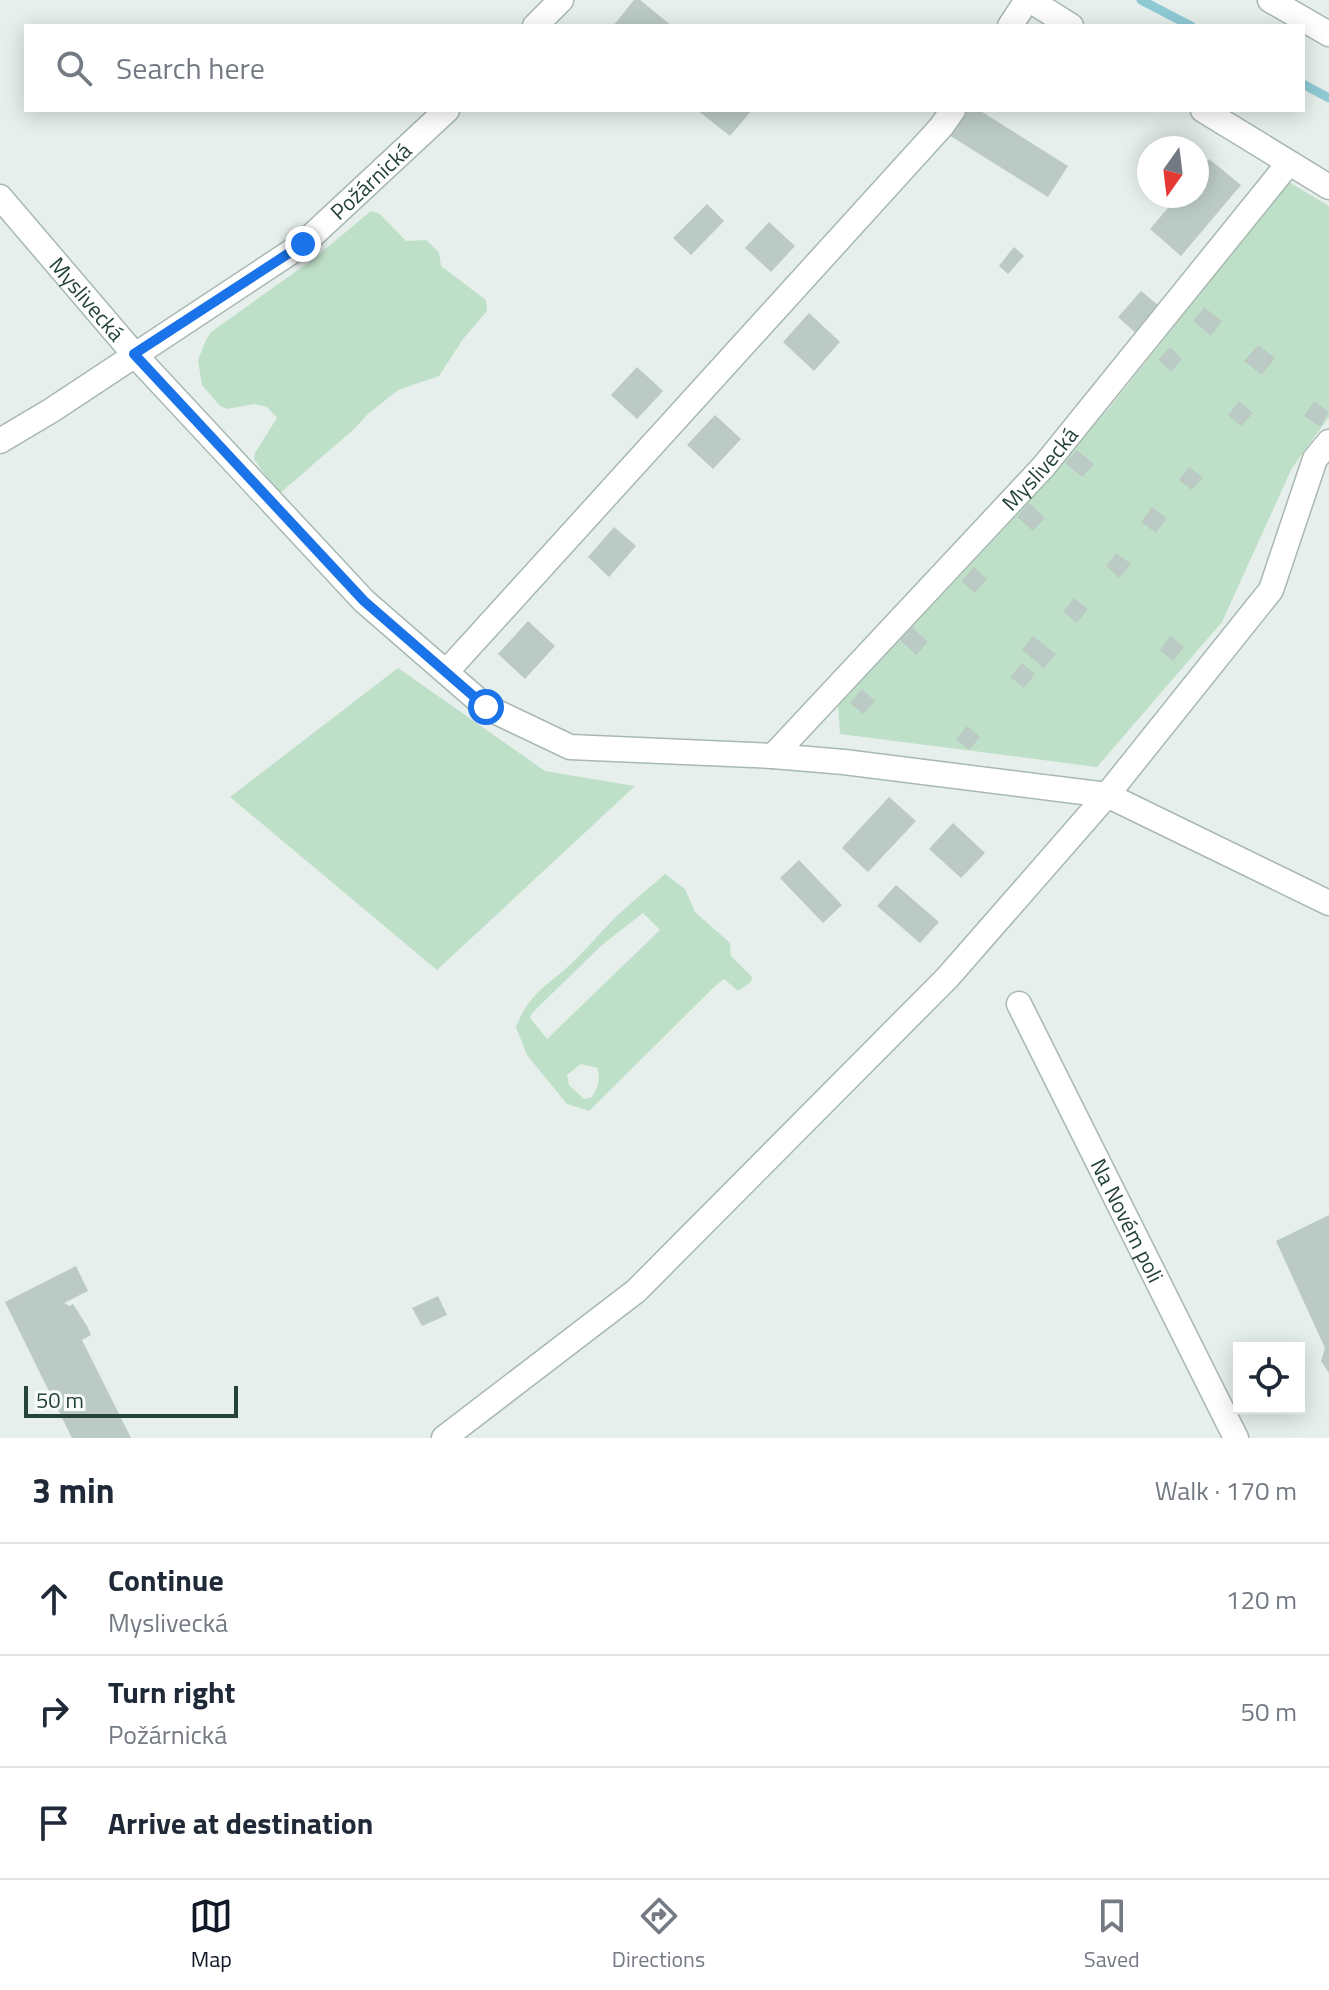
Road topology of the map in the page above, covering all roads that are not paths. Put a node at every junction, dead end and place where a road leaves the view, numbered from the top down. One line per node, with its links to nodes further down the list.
1 (561, 0): 4 (street)
2 (1028, 0): 5 (street); 6 (street)
3 (1270, 0): 7 (street)
4 (537, 24)
5 (1011, 24)
6 (1068, 24)
7 (1329, 34)
8 (445, 112): 14 (street, Požárnická)
9 (951, 112): 17 (street)
10 (1206, 112): 11 (street)
11 (1288, 164): 12 (street); 18 (street, Myslivecká)
12 (1329, 187)
13 (0, 197): 14 (street, Myslivecká)
14 (134, 354): 15 (street, Požárnická); 17 (street, Myslivecká)
15 (0, 441)
16 (1329, 442): 19 (street)
17 (447, 671): 18 (street, Myslivecká)
18 (773, 756): 19 (street, Myslivecká)
19 (1107, 795): 20 (street, Myslivecká); 22 (street)
20 (1329, 903)
21 (1019, 1004): 23 (street, Na Novém poli)
22 (444, 1438)
23 (1236, 1438)

